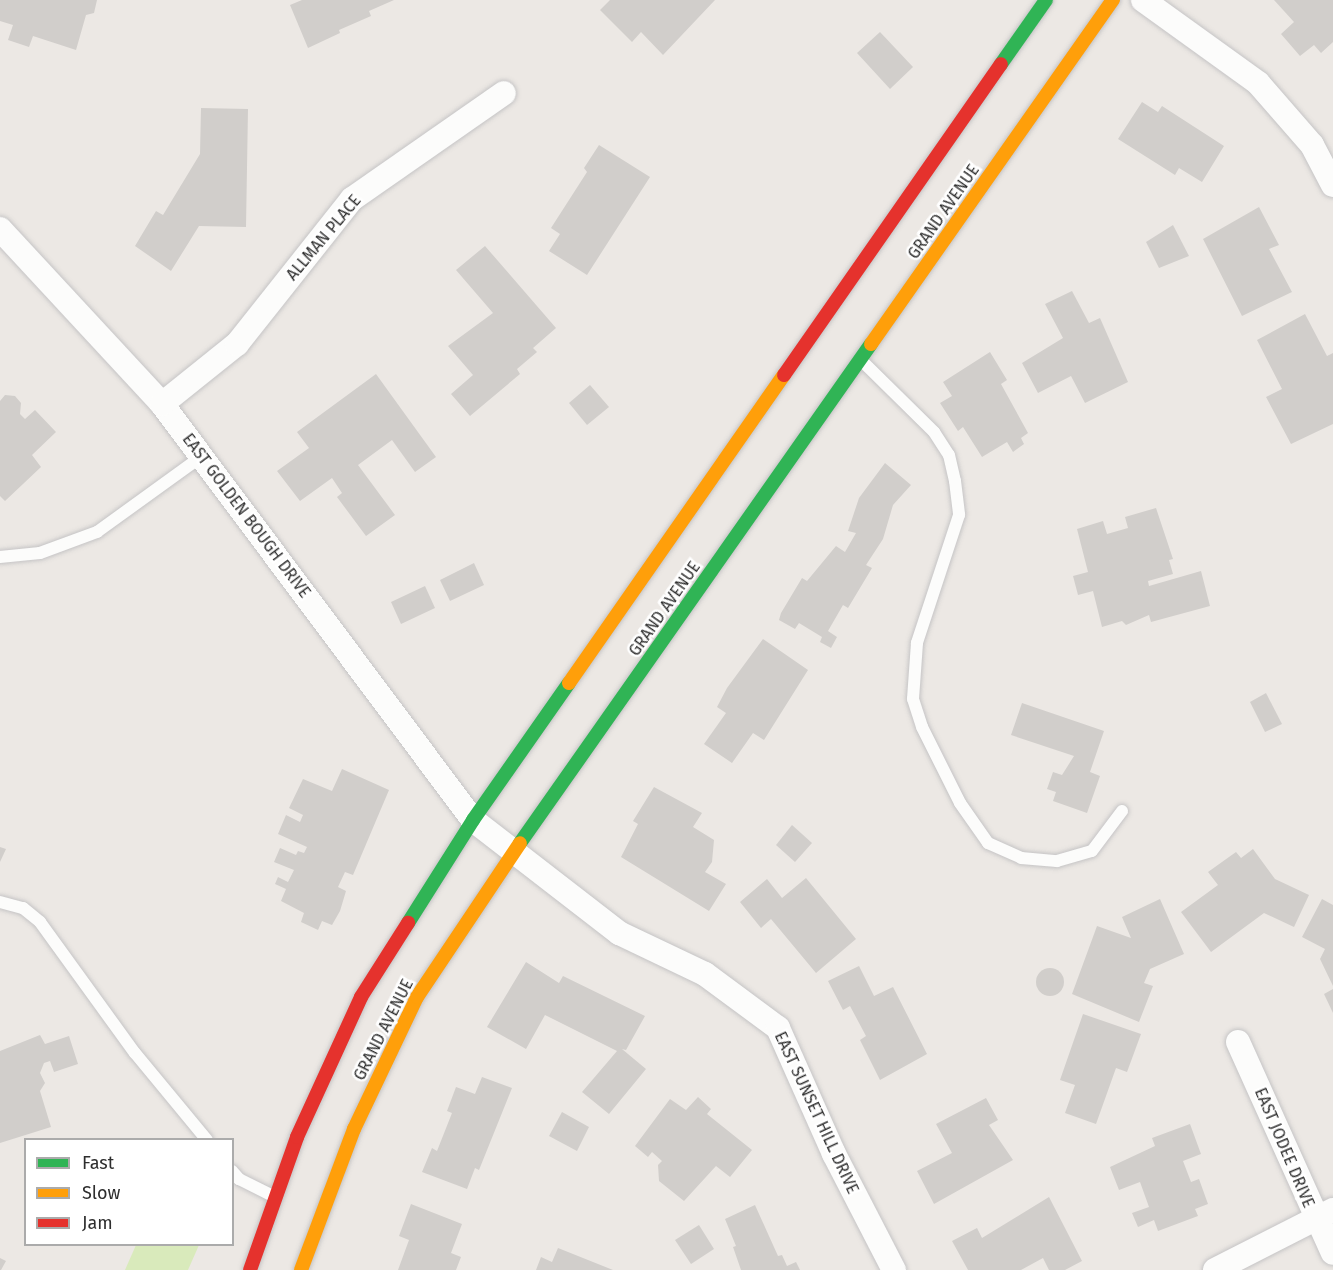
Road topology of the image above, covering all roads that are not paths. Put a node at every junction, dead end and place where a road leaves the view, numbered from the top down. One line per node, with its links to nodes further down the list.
1 (1046, 0): 12 (main road, GRAND AVENUE)
2 (1113, 0): 7 (main road, GRAND AVENUE)
3 (1143, 0): 5 (street)
4 (504, 93): 8 (street, ALLMAN PLACE)
5 (1333, 184)
6 (0, 229): 8 (street, EAST GOLDEN BOUGH DRIVE)
7 (860, 360): 11 (lane); 13 (main road, GRAND AVENUE)
8 (162, 404): 9 (street, EAST GOLDEN BOUGH DRIVE)
9 (202, 456): 10 (lane); 12 (street, EAST GOLDEN BOUGH DRIVE)
10 (0, 556)
11 (1122, 811)
12 (473, 820): 13 (street, EAST SUNSET HILL DRIVE); 18 (main road, GRAND AVENUE)
13 (514, 852): 22 (main road, GRAND AVENUE); 23 (street, EAST SUNSET HILL DRIVE)
14 (0, 902): 16 (lane)
15 (1238, 1042): 19 (street, EAST JODEE DRIVE)
16 (205, 1138)
17 (234, 1173): 18 (lane)
18 (276, 1197): 21 (main road, GRAND AVENUE)
19 (1324, 1214): 20 (street, EAST JODEE DRIVE); 24 (street)
20 (1333, 1253)
21 (250, 1270)
22 (302, 1270)
23 (894, 1270)
24 (1215, 1270)

